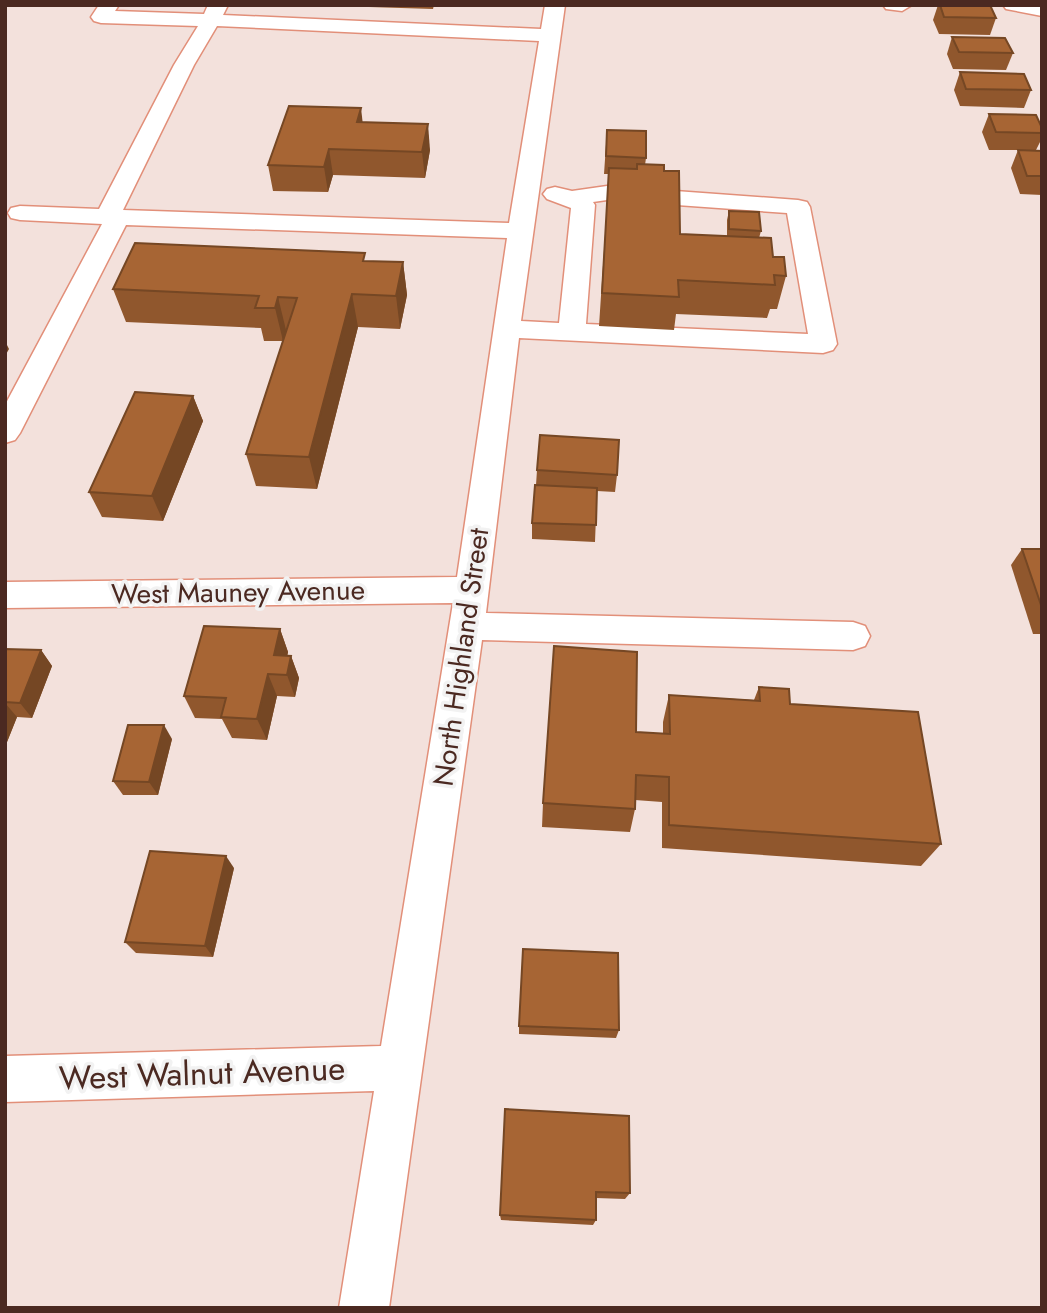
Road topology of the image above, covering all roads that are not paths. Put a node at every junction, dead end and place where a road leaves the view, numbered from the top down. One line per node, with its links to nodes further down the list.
1 (108, 5): 7 (street)
2 (467, 5): 10 (street)
3 (555, 5): 11 (street, North Highland Street)
4 (893, 5): 5 (street)
5 (902, 5)
6 (1013, 5): 8 (street)
7 (158, 11): 9 (street)
8 (1039, 11)
9 (215, 12): 10 (street); 15 (street)
10 (461, 31): 11 (street)
11 (551, 35): 12 (street, North Highland Street)
12 (527, 192): 13 (street); 16 (street, North Highland Street)
13 (572, 198): 18 (street); 18 (street)
14 (20, 213): 15 (street)
15 (112, 217): 16 (street); 19 (street)
16 (520, 231): 17 (street, North Highland Street)
17 (507, 330): 18 (street); 21 (street, North Highland Street)
18 (572, 332)
19 (5, 433)
20 (5, 595): 21 (street, West Mauney Avenue)
21 (469, 608): 22 (street, West Mauney Avenue); 23 (street, North Highland Street)
22 (853, 636)
23 (399, 1068): 24 (street, West Walnut Avenue); 25 (street, North Highland Street)
24 (5, 1079)
25 (365, 1308)

